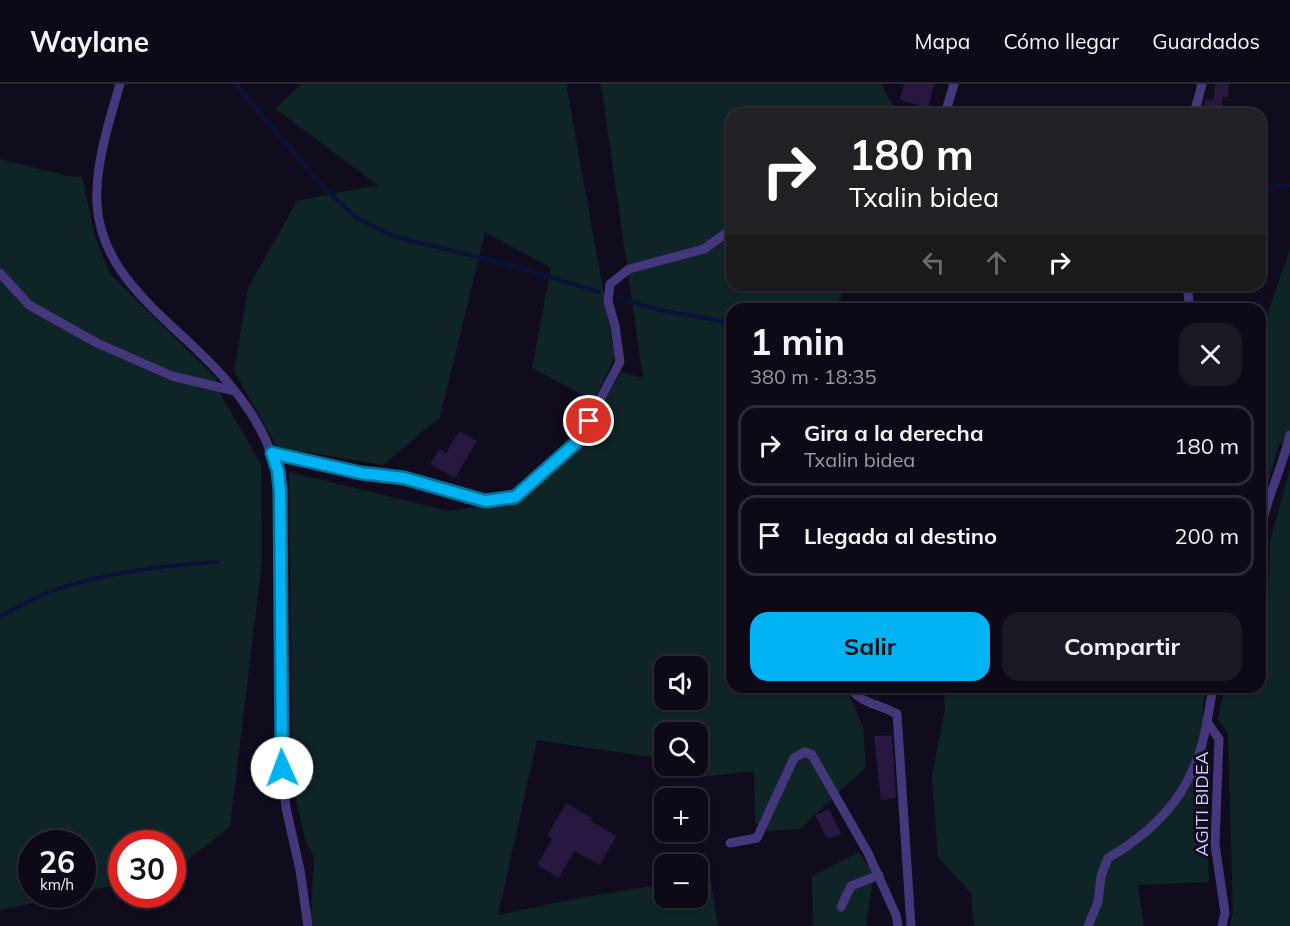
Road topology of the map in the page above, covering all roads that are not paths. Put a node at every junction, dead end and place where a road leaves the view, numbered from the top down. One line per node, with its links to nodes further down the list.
1 (120, 84): 8 (street)
2 (954, 84): 4 (street)
3 (1202, 84): 5 (street)
4 (947, 108)
5 (1196, 108)
6 (726, 234): 10 (street)
7 (0, 273): 8 (street)
8 (236, 391): 10 (street)
9 (1290, 435): 11 (street)
10 (272, 453): 18 (street)
11 (1266, 503)
12 (856, 693): 20 (street)
13 (1213, 693): 14 (street, AGITI BIDEA)
14 (1207, 722): 21 (street, AGITI BIDEA); 22 (street, AGITI BIDEA)
15 (730, 843): 16 (street)
16 (879, 875): 17 (street); 19 (street)
17 (841, 907)
18 (308, 926)
19 (898, 926)
20 (911, 926)
21 (1088, 926)
22 (1222, 926)

